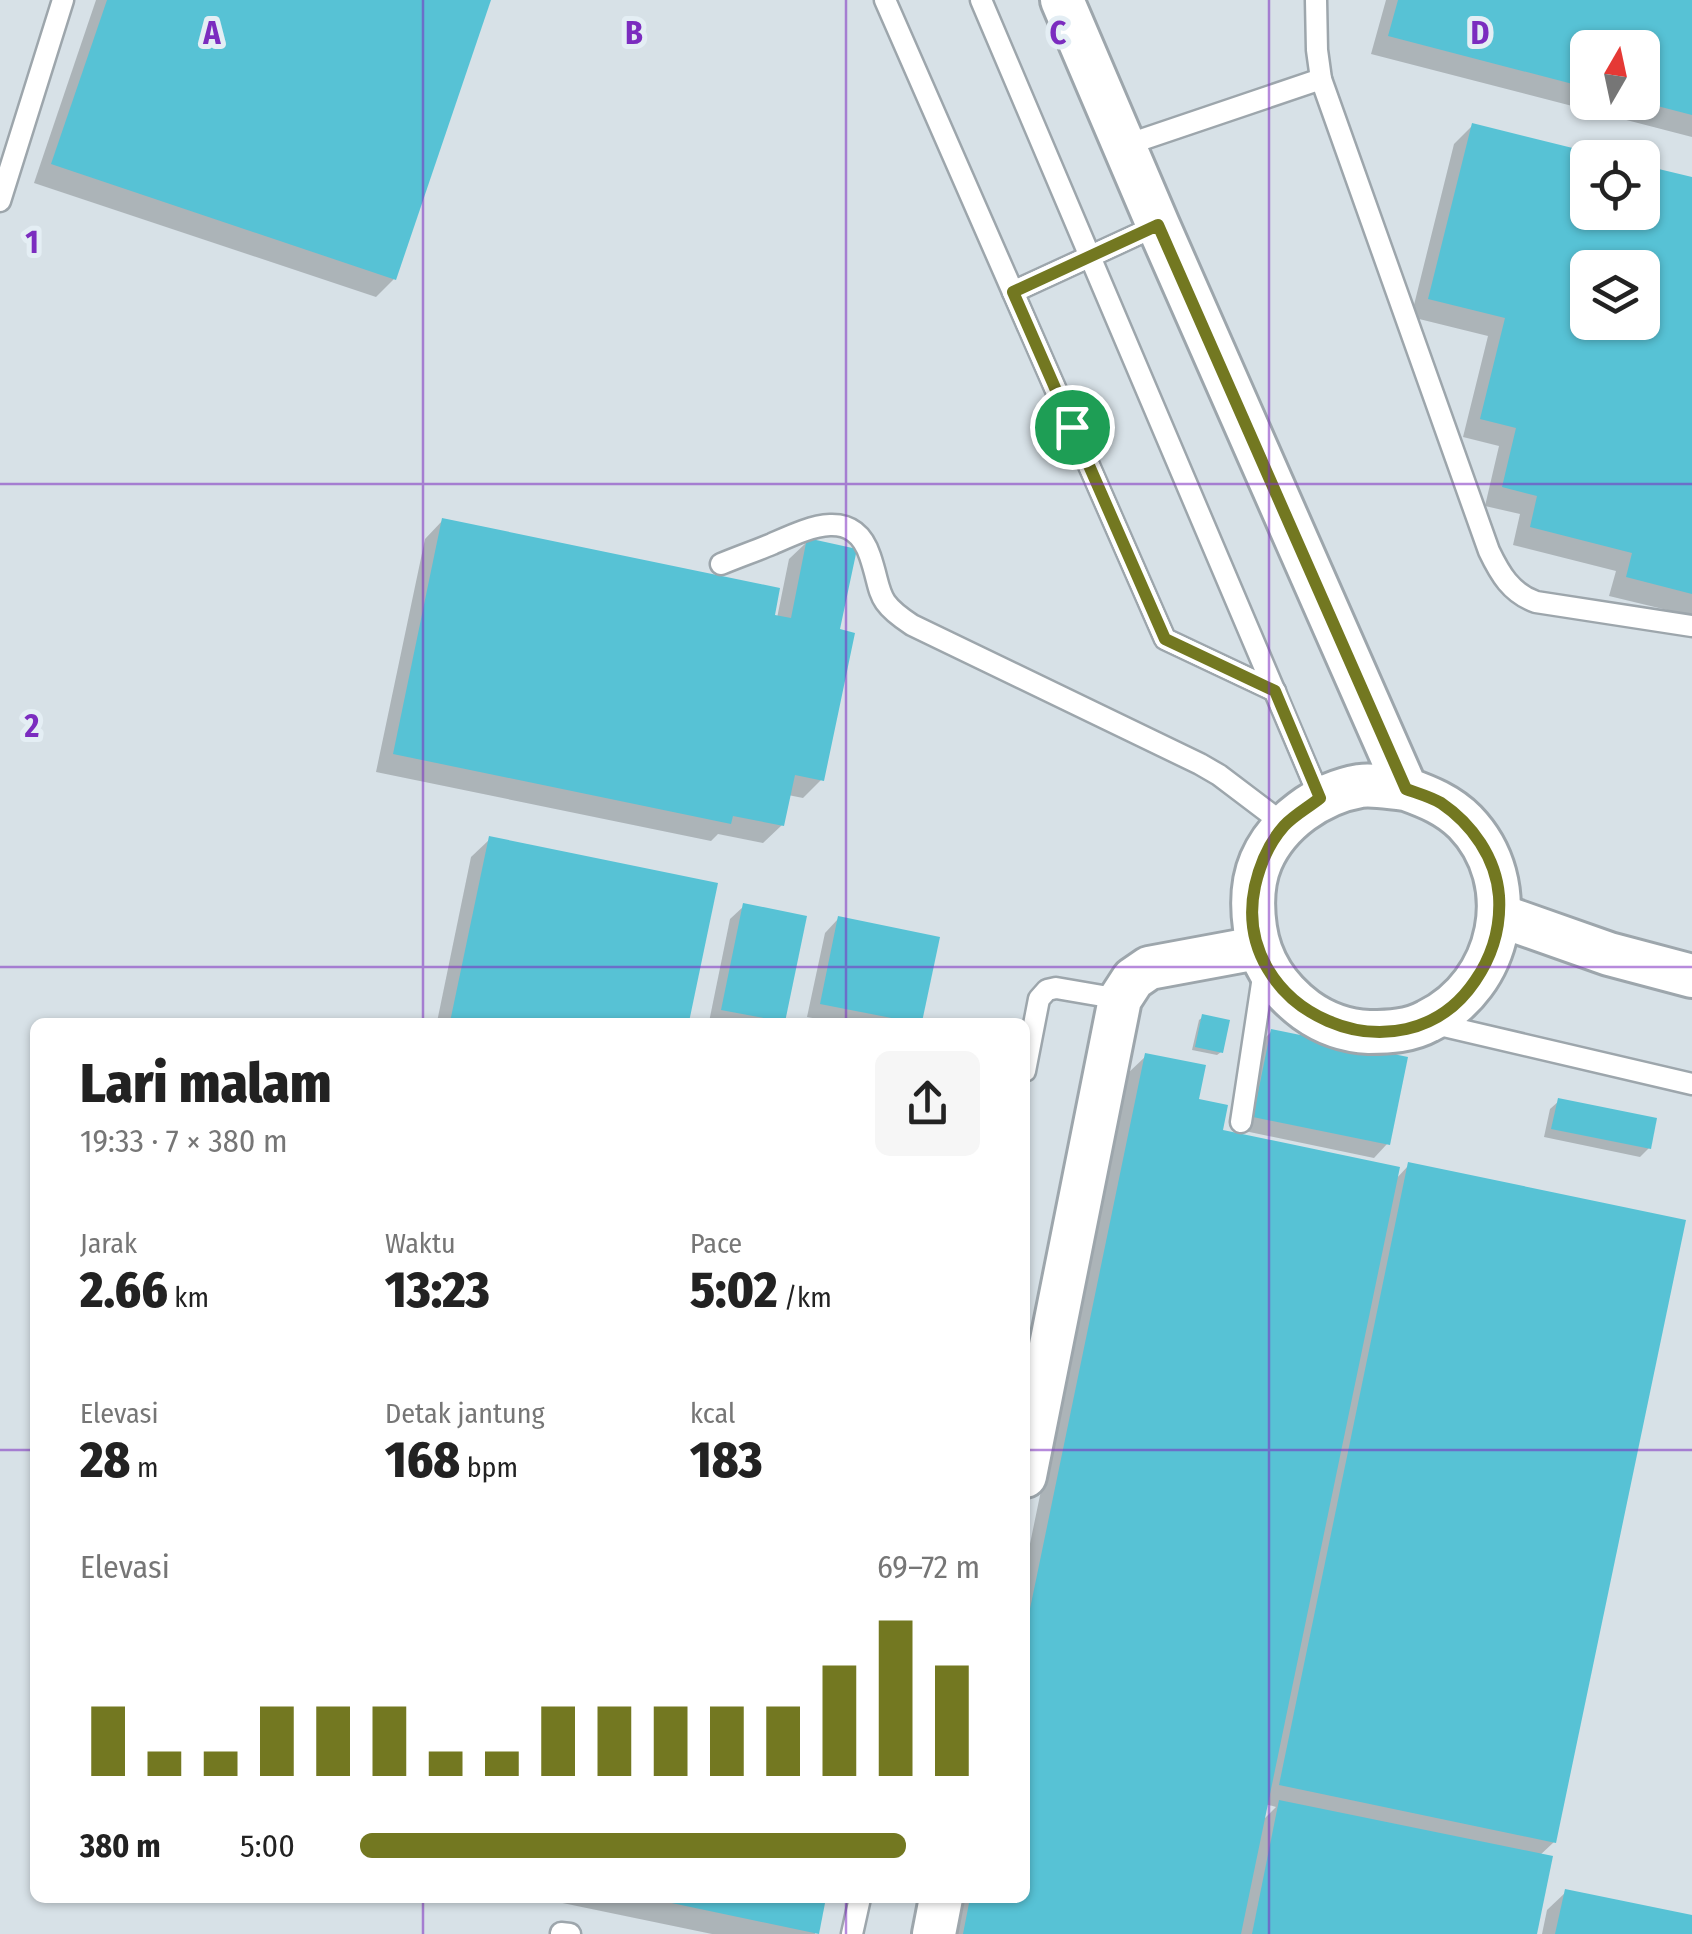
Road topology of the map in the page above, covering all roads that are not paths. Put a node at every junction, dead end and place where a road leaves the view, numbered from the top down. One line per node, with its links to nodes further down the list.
1 (63, 0): 8 (lane)
2 (884, 0): 11 (lane)
3 (982, 0): 10 (lane)
4 (1062, 0): 7 (street)
5 (1316, 0): 6 (lane)
6 (1321, 78): 7 (lane); 13 (lane)
7 (1126, 146): 9 (street)
8 (0, 201)
9 (1158, 225): 10 (lane); 15 (street)
10 (1090, 255): 11 (lane); 14 (lane)
11 (1013, 292): 14 (lane)
12 (721, 564): 17 (lane)
13 (1692, 626)
14 (1275, 691): 16 (lane)
15 (1406, 789): 16 (street); 18 (street)
16 (1320, 798): 17 (street)
17 (1285, 825): 19 (street)
18 (1500, 916): 20 (street); 22 (street)
19 (1261, 956): 21 (street); 22 (street); 25 (lane)
20 (1692, 976)
21 (1120, 999): 23 (lane); 26 (street)
22 (1428, 1022): 24 (lane)
23 (1030, 1045)
24 (1692, 1084)
25 (1241, 1122)
26 (1030, 1451)
27 (859, 1903): 31 (lane)
28 (940, 1903): 32 (street)
29 (561, 1933): 30 (lane)
30 (570, 1934)
31 (852, 1934)
32 (934, 1934)

